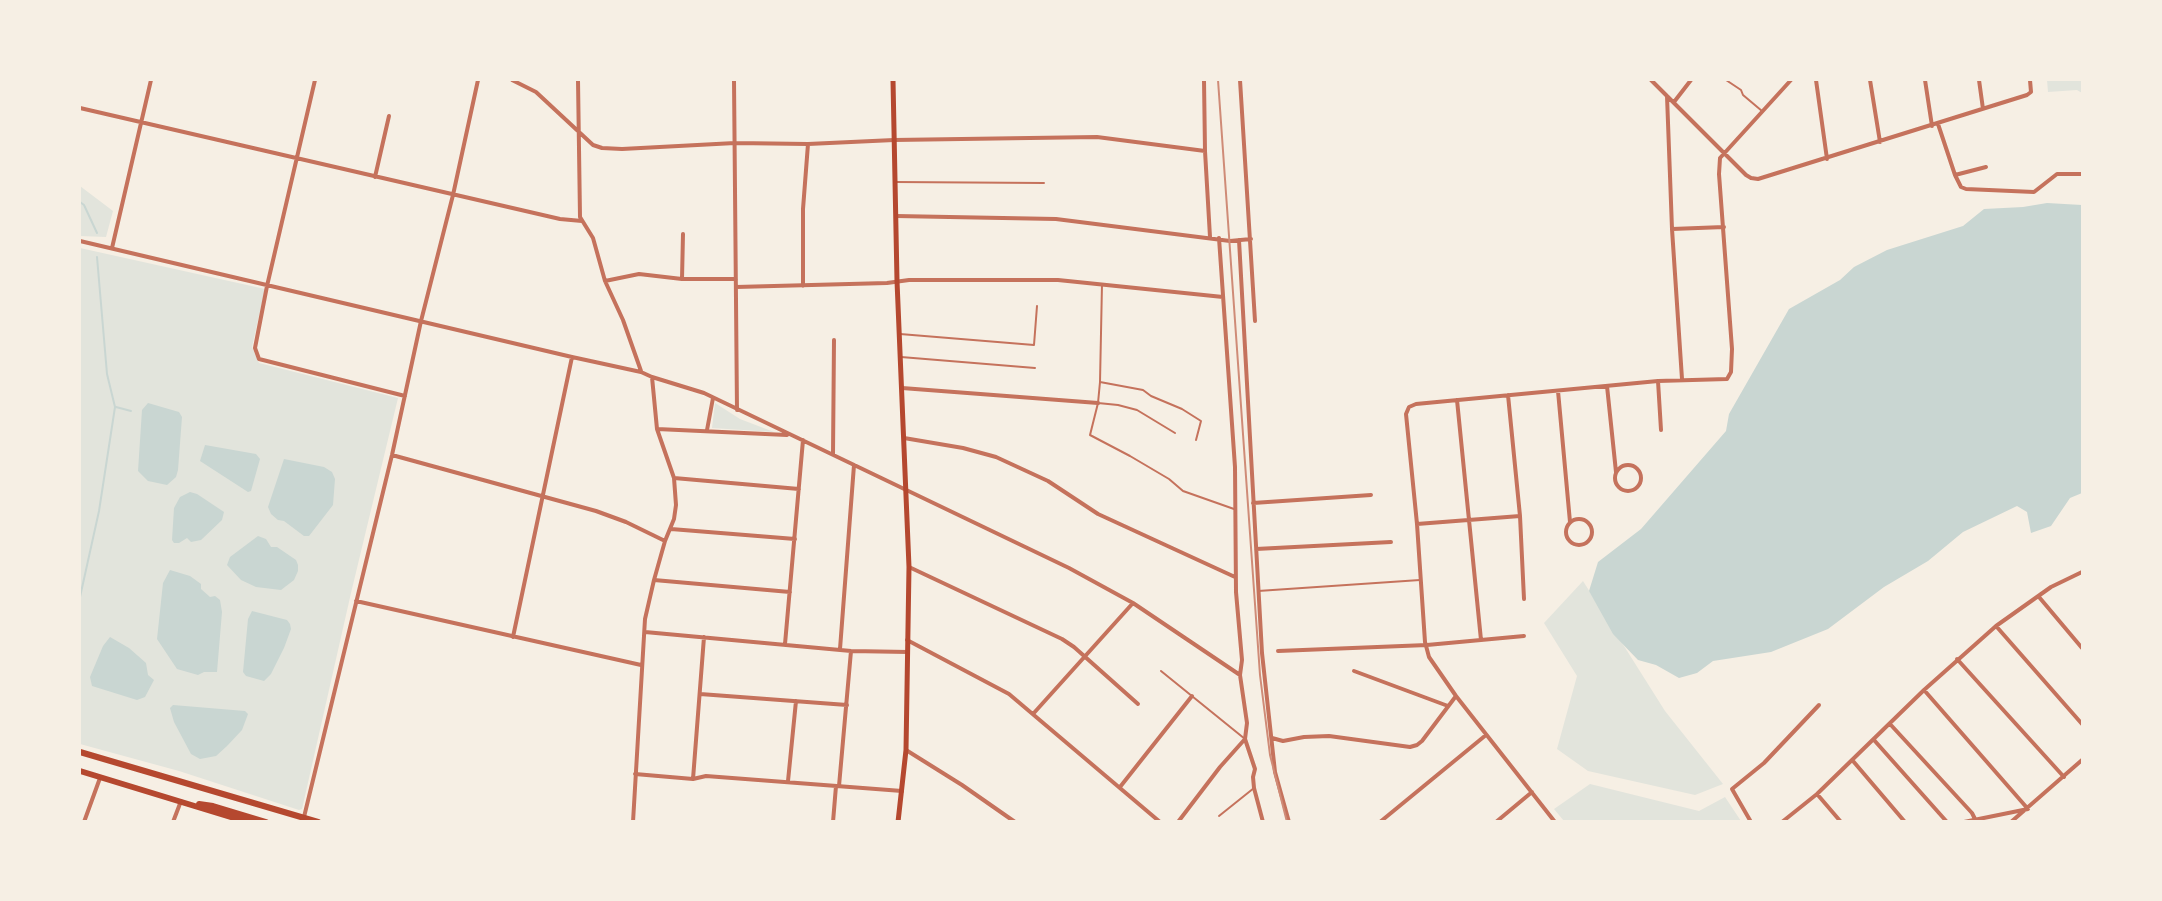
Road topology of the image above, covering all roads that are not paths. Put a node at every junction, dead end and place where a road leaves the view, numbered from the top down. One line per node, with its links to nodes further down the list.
1 (151, 80): 25 (street)
2 (315, 80): 35 (street)
3 (478, 80): 43 (street)
4 (513, 80): 28 (street)
5 (578, 80): 28 (street)
6 (734, 80): 31 (street)
7 (892, 80): 29 (main road)
8 (1204, 80): 33 (street)
9 (1240, 80): 51 (street)
10 (1651, 80): 19 (street)
11 (1691, 80): 20 (street)
12 (1726, 80): 23 (lane)
13 (1791, 80): 23 (street)
14 (1816, 80): 36 (street)
15 (1870, 80): 30 (street)
16 (1925, 80): 27 (street)
17 (1979, 80): 22 (street)
18 (2030, 80): 22 (street)
19 (1667, 95): 20 (street); 47 (street)
20 (1674, 102): 34 (street)
21 (80, 108): 25 (street)
22 (1983, 109): 26 (street)
23 (1762, 111): 34 (street)
24 (389, 116): 40 (street)
25 (141, 122): 35 (street); 54 (street)
26 (1938, 124): 27 (street); 39 (street)
27 (1932, 126): 30 (street)
28 (578, 129): 31 (street); 45 (street)
29 (894, 140): 32 (street); 33 (street); 41 (main road)
30 (1880, 142): 36 (street)
31 (735, 143): 32 (street); 56 (street)
32 (808, 144): 60 (street)
33 (1205, 151): 49 (street)
34 (1724, 152): 36 (street); 46 (street)
35 (297, 159): 40 (street); 61 (street)
36 (1827, 159)
37 (1986, 167): 39 (street)
38 (2082, 174): 39 (street)
39 (1955, 175)
40 (375, 177): 43 (street)
41 (895, 182): 42 (lane); 44 (main road)
42 (1044, 183)
43 (453, 195): 45 (street); 65 (street)
44 (896, 216): 49 (street); 58 (main road)
45 (582, 221): 57 (street)
46 (1724, 227): 47 (street); 74 (street)
47 (1672, 229): 74 (street)
48 (683, 234): 55 (street)
49 (1210, 237): 50 (street)
50 (1219, 238): 52 (street); 63 (street)
51 (1251, 239): 52 (street); 66 (street)
52 (1239, 240): 103 (street)
53 (80, 241): 54 (street)
54 (112, 248): 61 (street)
55 (682, 279): 56 (street); 57 (street)
56 (736, 279): 62 (street)
57 (605, 280): 72 (street)
58 (897, 281): 59 (street); 60 (street); 67 (main road)
59 (1102, 284): 63 (street); 76 (lane)
60 (803, 285): 62 (street)
61 (267, 286): 65 (street); 81 (street)
62 (736, 287): 85 (street)
63 (1222, 297): 104 (street)
64 (1037, 306): 67 (lane)
65 (421, 321): 69 (street); 81 (street)
66 (1255, 321)
67 (900, 334): 70 (main road)
68 (834, 340): 94 (street)
69 (572, 357): 72 (street); 101 (street)
70 (901, 357): 71 (lane); 78 (main road)
71 (1035, 368)
72 (641, 372): 73 (street)
73 (652, 377): 82 (street); 86 (street)
74 (1682, 380): 75 (street)
75 (1658, 381): 77 (street); 88 (street)
76 (1100, 382): 84 (lane); 93 (lane)
77 (1607, 386): 79 (street); 97 (street)
78 (902, 388): 84 (street); 91 (main road)
79 (1558, 391): 80 (street); 107 (street)
80 (1508, 395): 83 (street); 105 (street)
81 (406, 396): 95 (street)
82 (713, 398): 85 (street); 87 (street)
83 (1457, 400): 106 (street); 108 (street)
84 (1098, 404): 89 (lane); 104 (lane)
85 (737, 410): 90 (street)
86 (657, 429): 87 (street); 98 (street)
87 (707, 430): 90 (street)
88 (1661, 430)
89 (1175, 433)
90 (791, 436): 92 (street)
91 (904, 438): 100 (main road); 116 (street)
92 (803, 440): 94 (street); 99 (street)
93 (1196, 440)
94 (833, 454): 96 (street)
95 (392, 455): 101 (street); 123 (street)
96 (854, 465): 100 (street); 135 (street)
97 (1616, 472): 97 (street)
98 (674, 478): 99 (street); 109 (street)
99 (799, 489): 110 (street)
100 (906, 489): 114 (main road); 124 (street)
101 (544, 495): 111 (street); 127 (street)
102 (1371, 495): 103 (street)
103 (1253, 503): 113 (street)
104 (1236, 509): 116 (street)
105 (1520, 516): 106 (street); 122 (street)
106 (1470, 519): 108 (street); 131 (street)
107 (1570, 522): 107 (street)
108 (1417, 524): 118 (street)
109 (671, 529): 110 (street); 111 (street)
110 (795, 539): 120 (street)
111 (665, 541): 117 (street)
112 (1391, 542): 113 (street)
113 (1256, 549): 119 (street)
114 (909, 567): 130 (main road); 139 (street)
115 (2082, 572): 121 (street)
116 (1236, 577): 144 (street)
117 (654, 580): 120 (street); 126 (street)
118 (1421, 580): 119 (lane); 133 (street)
119 (1258, 591): 158 (street)
120 (790, 592): 132 (street)
121 (2039, 597): 125 (street); 134 (street)
122 (1524, 599)
123 (356, 601): 127 (street); 183 (street)
124 (1133, 603): 139 (street); 144 (street)
125 (1996, 626): 140 (street); 156 (street)
126 (645, 632): 129 (street); 141 (street)
127 (513, 636): 141 (street)
128 (1524, 636): 131 (street)
129 (704, 637): 132 (street); 146 (street)
130 (907, 640): 138 (main road); 154 (street)
131 (1481, 640): 133 (street)
132 (785, 644): 135 (street)
133 (1427, 645): 137 (street); 148 (street)
134 (2082, 648)
135 (840, 649): 136 (street)
136 (850, 651): 138 (street); 151 (street)
137 (1278, 651)
138 (908, 652): 163 (main road)
139 (1085, 658): 150 (street); 154 (street)
140 (1958, 659): 145 (street); 170 (street)
141 (641, 665): 168 (street)
142 (1161, 671): 147 (lane)
143 (1354, 671): 153 (street)
144 (1240, 675): 159 (street)
145 (1923, 690): 155 (street); 181 (street)
146 (699, 694): 149 (street); 171 (street)
147 (1192, 696): 159 (lane); 174 (street)
148 (1456, 696): 153 (street); 157 (street)
149 (796, 701): 151 (street); 172 (street)
150 (1138, 704)
151 (847, 705): 173 (street)
152 (1819, 705): 201 (street)
153 (1448, 706): 161 (street)
154 (1033, 714): 174 (street)
155 (1890, 724): 160 (street); 184 (street)
156 (2082, 724)
157 (1486, 735): 177 (street); 198 (street)
158 (1272, 738): 161 (street); 162 (street)
159 (1245, 739): 175 (street); 195 (street)
160 (1874, 740): 166 (street); 205 (street)
161 (1283, 741): 162 (street)
162 (1274, 747): 197 (street)
163 (906, 750): 176 (main road); 193 (street)
164 (80, 752): 183 (main road)
165 (2082, 760): 170 (street)
166 (1853, 761): 178 (street); 204 (street)
167 (80, 771): 169 (main road)
168 (635, 774): 171 (street); 190 (street)
169 (100, 777): 179 (main road); 185 (street)
170 (2064, 777): 181 (street)
171 (693, 778): 172 (street)
172 (788, 781): 173 (street)
173 (837, 786): 176 (street); 191 (street)
174 (1120, 788): 194 (street)
175 (1254, 788): 182 (lane); 196 (street)
176 (902, 791): 192 (main road)
177 (1532, 792): 199 (street); 200 (street)
178 (1818, 794): 202 (street); 203 (street)
179 (181, 801): 180 (main road); 186 (street)
180 (189, 803): 187 (main road); 188 (main road)
181 (2028, 808): 184 (street); 207 (street)
182 (1219, 816)
183 (302, 819): 189 (main road)
184 (1976, 821): 206 (street)
185 (84, 822)
186 (173, 822)
187 (247, 822)
188 (266, 822)
189 (318, 822)
190 (633, 822)
191 (833, 822)
192 (898, 822)
193 (1015, 822)
194 (1160, 822)
195 (1178, 822)
196 (1263, 822)
197 (1289, 822)
198 (1380, 822)
199 (1496, 822)
200 (1555, 822)
201 (1751, 822)
202 (1782, 822)
203 (1841, 822)
204 (1905, 822)
205 (1947, 822)
206 (1964, 822)
207 (2011, 822)

